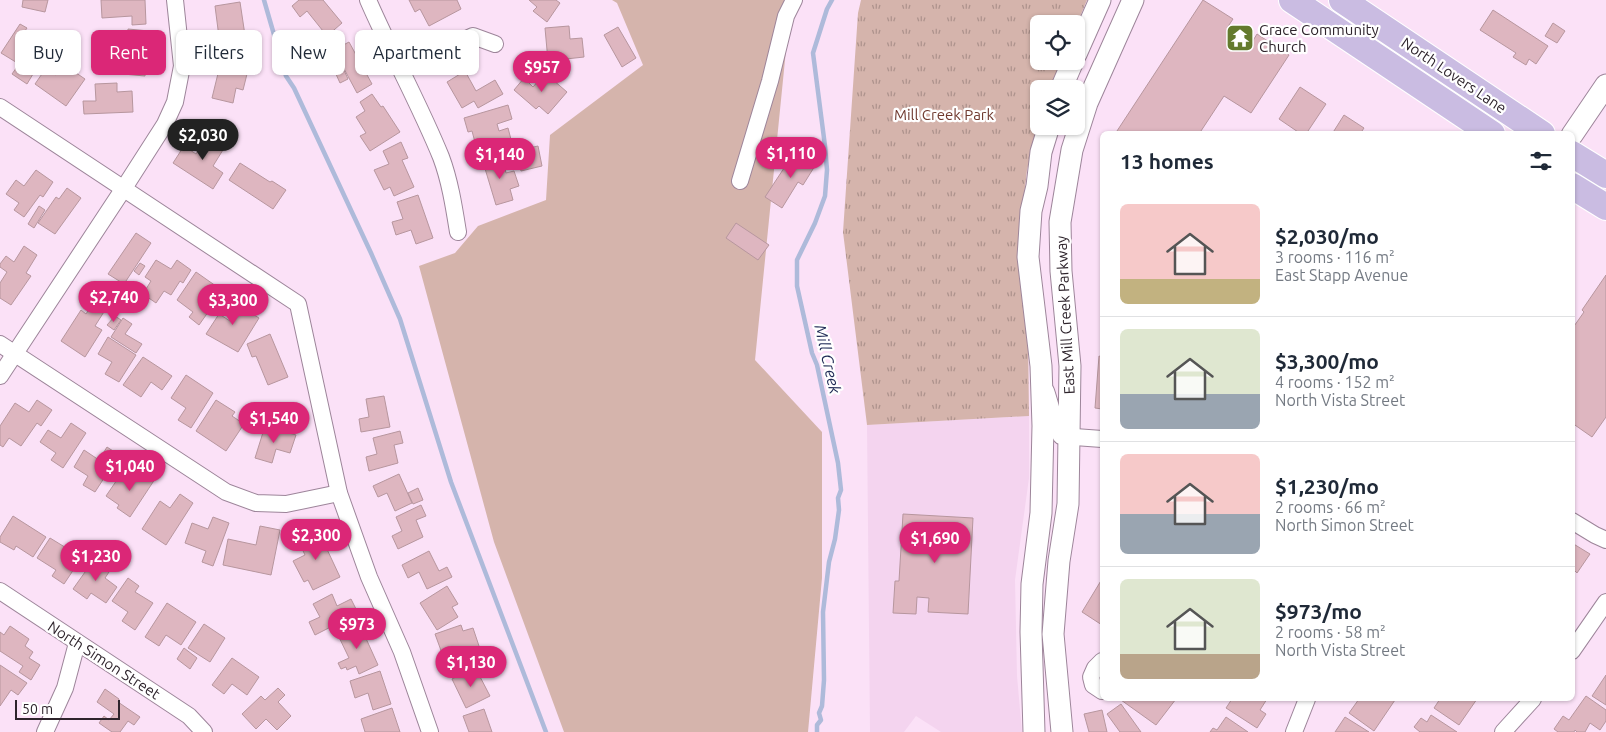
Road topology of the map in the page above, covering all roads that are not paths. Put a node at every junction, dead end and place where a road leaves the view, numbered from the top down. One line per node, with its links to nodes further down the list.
1 (175, 0): 22 (street)
2 (368, 0): 8 (street)
3 (794, 0): 21 (street)
4 (1100, 0): 9 (street)
5 (1133, 0): 30 (street, East Mill Creek Parkway)
6 (1292, 0): 15 (main road, North Lovers Lane)
7 (1342, 0): 16 (main road, North Lovers Lane)
8 (381, 30)
9 (1085, 34)
10 (479, 38): 11 (street)
11 (495, 44)
12 (403, 75): 25 (street)
13 (1606, 85): 17 (street)
14 (0, 107): 22 (street)
15 (1488, 131)
16 (1538, 131)
17 (1575, 131)
18 (1046, 135): 29 (street, East Mill Creek Parkway)
19 (1575, 156): 20 (main road)
20 (1606, 175)
21 (740, 181)
22 (124, 188): 27 (street); 32 (street)
23 (1575, 188): 24 (main road)
24 (1606, 207)
25 (458, 232)
26 (0, 344): 27 (street)
27 (15, 354): 28 (street); 32 (street)
28 (0, 376)
29 (1041, 377): 30 (street); 46 (street, East Mill Creek Parkway)
30 (1068, 437): 31 (street); 47 (street, East Mill Creek Parkway)
31 (1100, 439)
32 (339, 493): 45 (street)
33 (1575, 523): 34 (street)
34 (1606, 540)
35 (0, 591): 37 (street, North Simon Street)
36 (1606, 602): 38 (street)
37 (77, 643): 43 (street); 44 (street, North Simon Street)
38 (1575, 647)
39 (1100, 663): 40 (street)
40 (1100, 689)
41 (1306, 701): 48 (street)
42 (1531, 701): 49 (street)
43 (45, 732)
44 (204, 732)
45 (430, 732)
46 (1034, 732)
47 (1062, 732)
48 (1294, 732)
49 (1503, 732)

